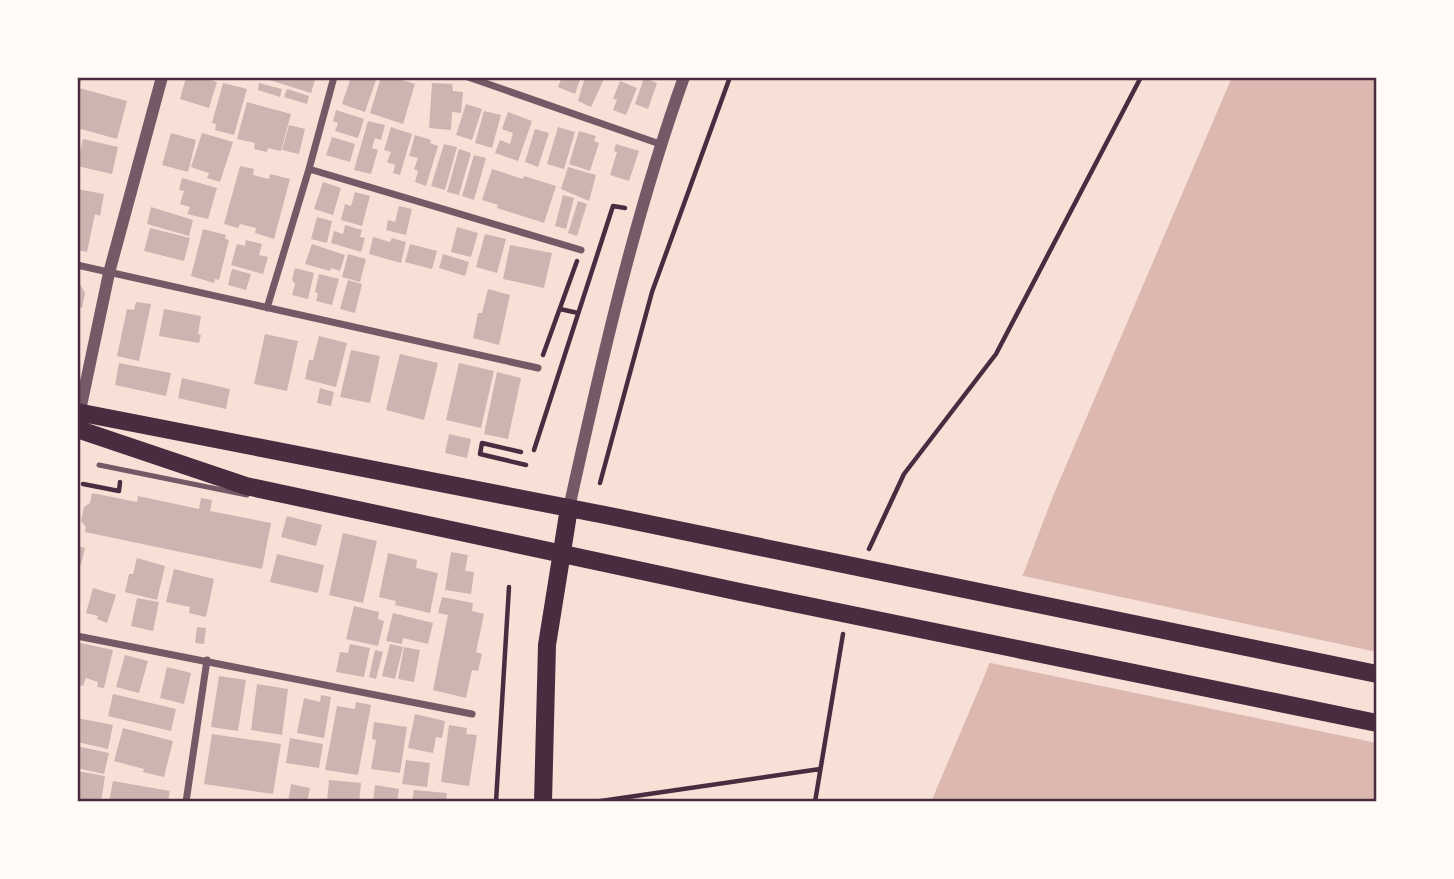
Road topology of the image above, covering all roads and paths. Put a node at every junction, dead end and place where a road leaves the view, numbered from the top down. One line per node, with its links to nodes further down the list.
1 (162, 77): 12 (street)
2 (334, 77): 8 (street)
3 (468, 77): 7 (street)
4 (684, 77): 7 (street)
5 (730, 77): 24 (path)
6 (1141, 77): 31 (path)
7 (660, 144): 9 (street)
8 (309, 169): 10 (street); 13 (street)
9 (641, 212): 15 (path); 28 (street)
10 (581, 250): 14 (path)
11 (77, 265): 12 (street)
12 (109, 273): 13 (street); 17 (street)
13 (267, 308): 16 (street)
14 (560, 309): 15 (path); 16 (path)
15 (578, 313): 19 (path)
16 (538, 368)
17 (78, 406): 18 (street); 28 (main road)
18 (77, 428): 30 (main road)
19 (534, 450)
20 (521, 452): 22 (path)
21 (99, 465): 26 (lane)
22 (526, 465)
23 (111, 480): 25 (path)
24 (600, 483)
25 (83, 484)
26 (261, 498)
27 (302, 506): 29 (lane)
28 (569, 508): 30 (main road); 36 (main road)
29 (452, 537)
30 (561, 552): 38 (main road); 42 (main road)
31 (864, 561)
32 (509, 587): 41 (path)
33 (845, 624): 39 (path)
34 (77, 636): 35 (street)
35 (207, 660): 37 (street); 40 (street)
36 (1377, 674)
37 (472, 714)
38 (1377, 723)
39 (820, 769): 43 (path); 44 (path)
40 (186, 802)
41 (496, 802)
42 (543, 802)
43 (594, 802)
44 (815, 802)

